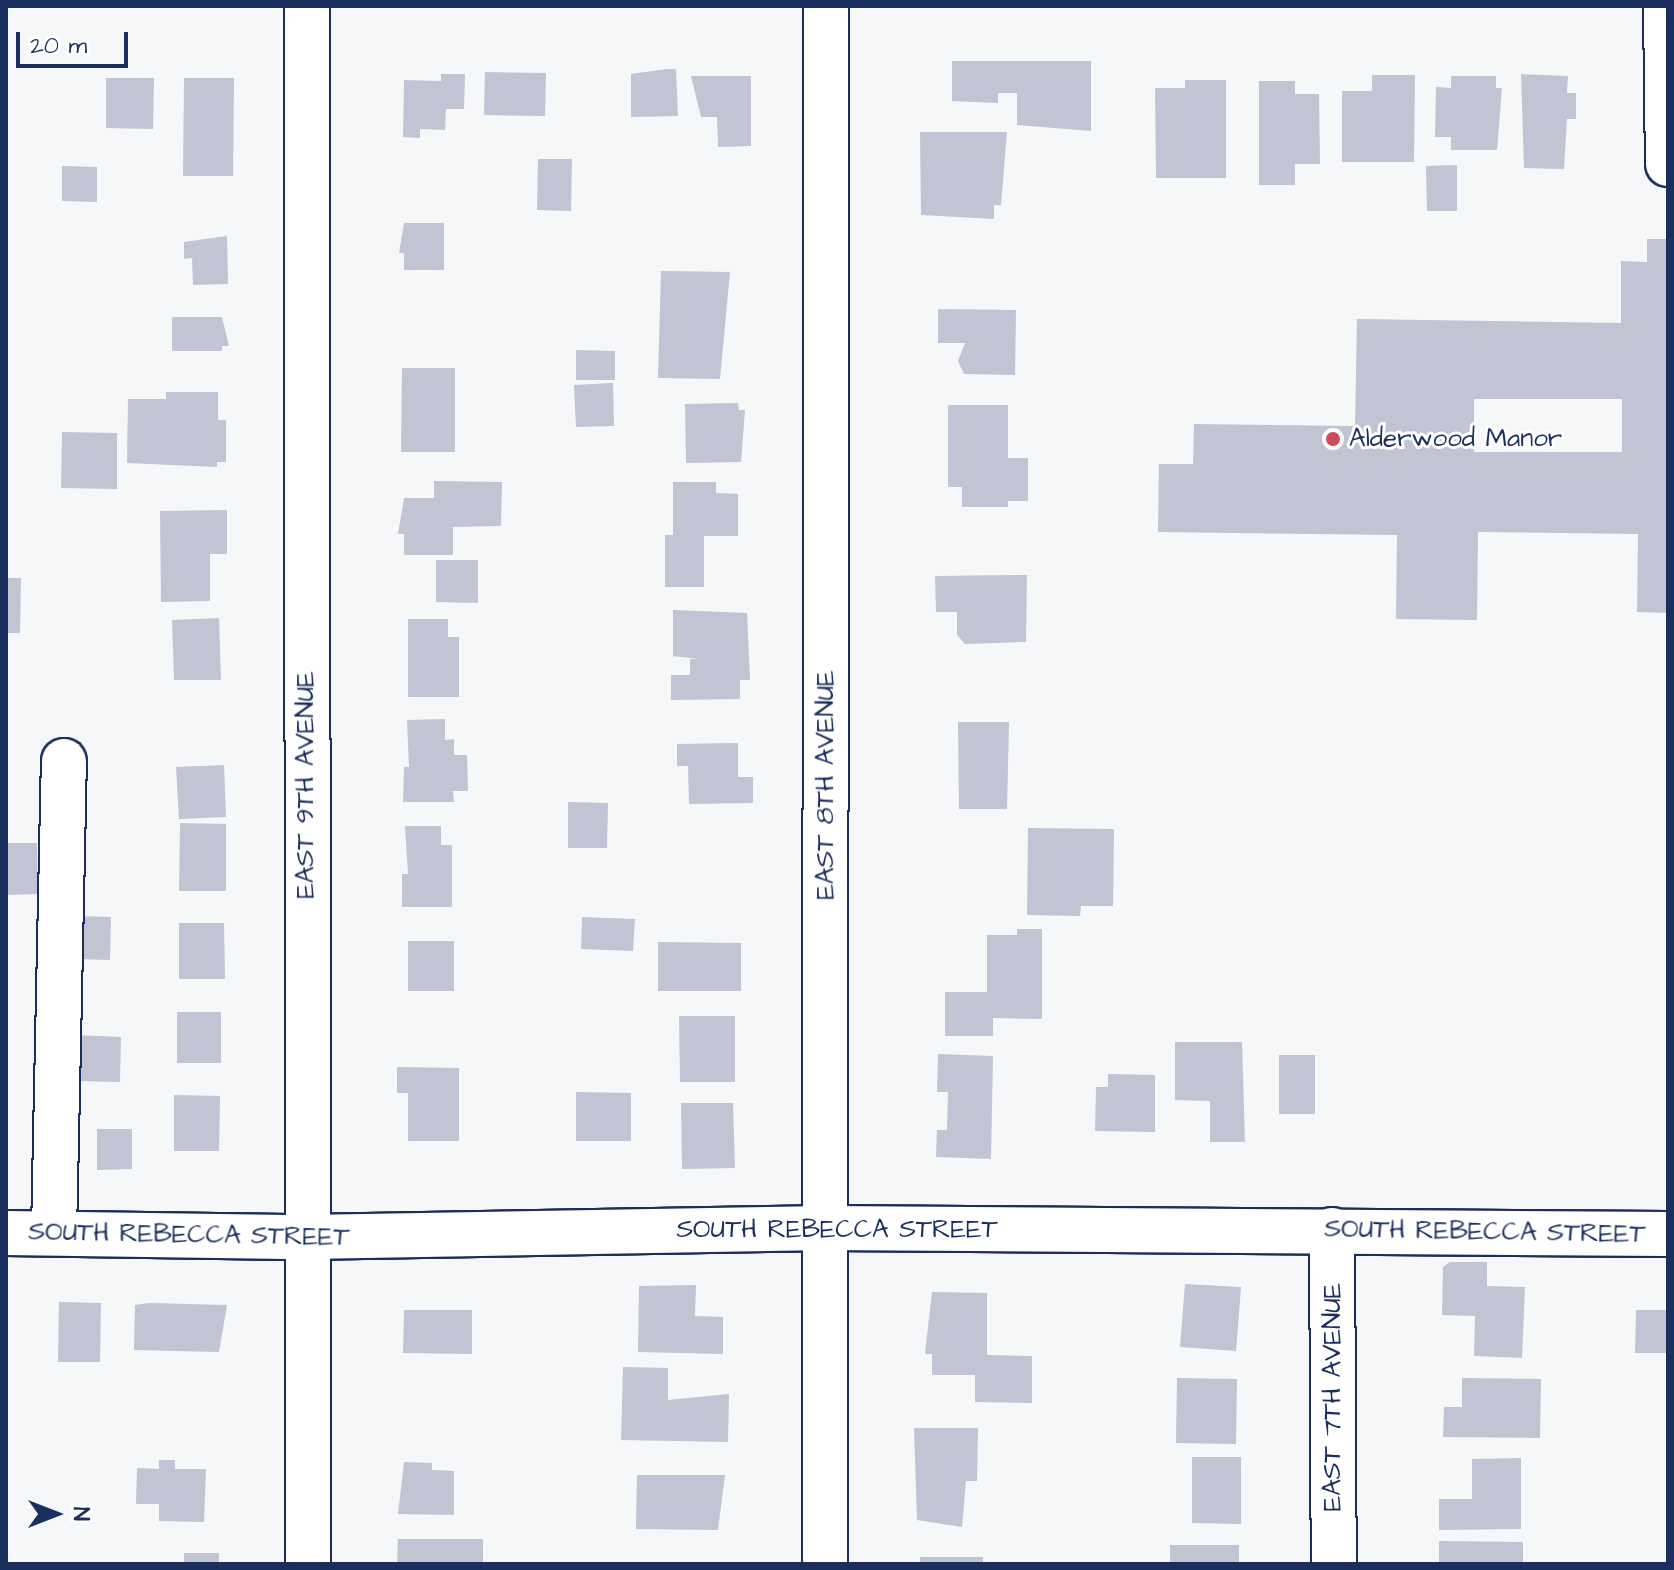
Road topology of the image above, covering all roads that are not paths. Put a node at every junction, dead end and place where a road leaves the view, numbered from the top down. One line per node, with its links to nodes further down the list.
1 (307, 6): 11 (street, EAST 9TH AVENUE)
2 (826, 6): 6 (street, EAST 8TH AVENUE)
3 (1666, 6): 4 (street)
4 (1668, 164)
5 (64, 761): 9 (street)
6 (826, 1228): 7 (street, SOUTH REBECCA STREET); 11 (street, SOUTH REBECCA STREET); 13 (street, EAST 8TH AVENUE)
7 (1332, 1230): 10 (street, SOUTH REBECCA STREET); 14 (street, EAST 7TH AVENUE)
8 (6, 1233): 9 (street, SOUTH REBECCA STREET)
9 (54, 1233): 11 (street, SOUTH REBECCA STREET)
10 (1668, 1234)
11 (306, 1237): 12 (street, EAST 9TH AVENUE)
12 (308, 1564)
13 (825, 1564)
14 (1334, 1564)

